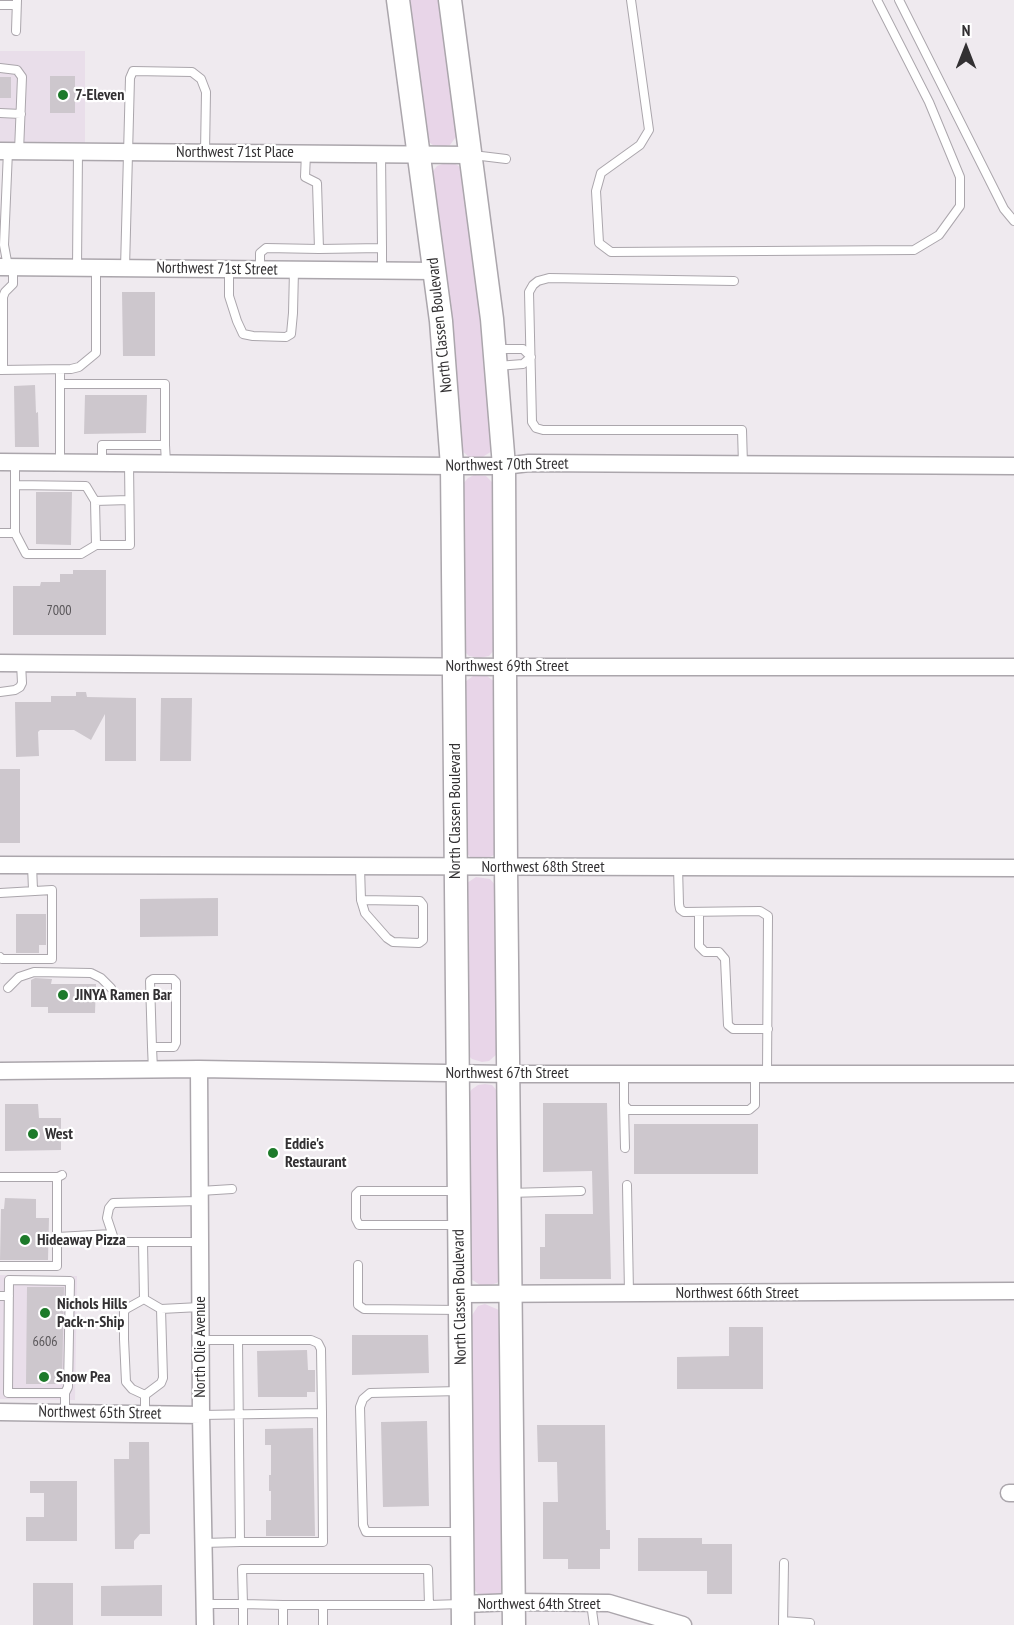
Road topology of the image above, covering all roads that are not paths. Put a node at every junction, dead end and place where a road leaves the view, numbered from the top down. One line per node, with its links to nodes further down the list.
1 (398, 0): 18 (street, North Classen Boulevard)
2 (450, 0): 19 (street)
3 (631, 0): 4 (lane)
4 (877, 0)
5 (899, 0): 21 (lane)
6 (16, 2): 7 (lane); 8 (lane)
7 (0, 5)
8 (16, 31)
9 (0, 68): 11 (lane)
10 (0, 113): 11 (lane)
11 (21, 114): 12 (lane)
12 (9, 151): 13 (street, Northwest 71st Place); 24 (lane)
13 (78, 151): 14 (street, Northwest 71st Place); 25 (lane)
14 (128, 152): 15 (street, Northwest 71st Place); 15 (lane); 27 (lane)
15 (205, 152): 16 (street, Northwest 71st Place)
16 (306, 153): 17 (street, Northwest 71st Place); 23 (lane)
17 (381, 153): 18 (street, Northwest 71st Place); 22 (lane)
18 (418, 154): 19 (street, Northwest 71st Place); 32 (street, North Classen Boulevard)
19 (470, 155): 20 (lane); 34 (street)
20 (506, 159)
21 (1014, 221)
22 (382, 248): 23 (lane); 31 (lane)
23 (319, 249): 29 (lane)
24 (7, 267): 25 (street, Northwest 71st Street); 36 (lane)
25 (77, 268): 26 (street, Northwest 71st Street)
26 (96, 268): 27 (street, Northwest 71st Street); 37 (lane)
27 (125, 268): 28 (street, Northwest 71st Street)
28 (229, 269): 29 (street, Northwest 71st Street); 30 (lane)
29 (260, 269): 30 (street, Northwest 71st Street)
30 (294, 270): 31 (street, Northwest 71st Street)
31 (382, 271): 32 (street, Northwest 71st Street)
32 (435, 271): 46 (street, North Classen Boulevard)
33 (734, 281): 35 (lane)
34 (496, 357): 35 (lane); 35 (lane); 47 (street)
35 (531, 357): 45 (lane)
36 (2, 370): 37 (lane)
37 (60, 370): 38 (lane)
38 (60, 384): 39 (lane); 41 (lane)
39 (165, 445): 42 (lane); 44 (lane)
40 (8, 462): 41 (street, Northwest 70th Street); 49 (lane)
41 (60, 462): 42 (street, Northwest 70th Street)
42 (102, 463): 43 (street, Northwest 70th Street)
43 (129, 463): 44 (street, Northwest 70th Street); 50 (lane)
44 (166, 463): 46 (street, Northwest 70th Street)
45 (742, 465): 47 (street, Northwest 70th Street); 48 (street, Northwest 70th Street)
46 (452, 466): 47 (street, Northwest 70th Street); 57 (street, North Classen Boulevard)
47 (504, 466): 58 (street)
48 (1014, 466)
49 (15, 485): 51 (lane); 53 (lane)
50 (129, 500): 51 (lane); 54 (lane)
51 (95, 501): 54 (lane)
52 (0, 533): 53 (lane)
53 (15, 533): 54 (lane)
54 (96, 545)
55 (0, 663): 56 (street, Northwest 69th Street)
56 (21, 663): 57 (street, Northwest 69th Street); 60 (lane)
57 (454, 666): 58 (street, Northwest 69th Street); 66 (street, North Classen Boulevard)
58 (506, 667): 59 (street, Northwest 69th Street); 64 (street)
59 (1014, 667)
60 (0, 692)
61 (0, 865): 62 (street, Northwest 68th Street)
62 (32, 865): 63 (street, Northwest 68th Street); 68 (lane)
63 (360, 867): 66 (street, Northwest 68th Street); 70 (lane)
64 (506, 867): 65 (street, Northwest 68th Street); 66 (street, Northwest 68th Street); 81 (street)
65 (678, 867): 67 (street, Northwest 68th Street); 71 (lane)
66 (455, 868): 80 (street, North Classen Boulevard)
67 (1014, 868)
68 (33, 890): 69 (lane); 72 (lane)
69 (0, 893)
70 (361, 900): 70 (lane)
71 (699, 912): 75 (lane); 75 (lane)
72 (0, 957)
73 (8, 988): 74 (lane)
74 (111, 988)
75 (768, 1029): 83 (lane)
76 (152, 1047): 76 (lane); 78 (lane)
77 (199, 1069): 78 (street, Northwest 67th Street); 80 (street, Northwest 67th Street); 93 (street, North Olie Avenue)
78 (153, 1070): 79 (street, Northwest 67th Street)
79 (0, 1071)
80 (457, 1073): 81 (street, Northwest 67th Street); 90 (street, North Classen Boulevard)
81 (508, 1074): 82 (street, Northwest 67th Street); 92 (street)
82 (624, 1074): 83 (street, Northwest 67th Street); 85 (lane)
83 (761, 1074): 84 (street, Northwest 67th Street); 85 (lane)
84 (1014, 1074)
85 (624, 1105): 86 (lane)
86 (625, 1148)
87 (0, 1177): 96 (lane)
88 (627, 1185): 102 (lane)
89 (232, 1189): 93 (lane)
90 (458, 1191): 94 (street, North Classen Boulevard); 94 (lane)
91 (582, 1191): 92 (lane)
92 (509, 1192): 103 (street)
93 (200, 1196): 95 (lane); 98 (street, North Olie Avenue)
94 (459, 1226): 106 (street, North Classen Boulevard)
95 (112, 1234): 96 (lane); 97 (lane)
96 (57, 1237): 100 (lane)
97 (143, 1242): 98 (lane); 105 (lane)
98 (200, 1242): 107 (street, North Olie Avenue)
99 (358, 1265): 106 (lane)
100 (0, 1266)
101 (1014, 1291): 102 (street, Northwest 66th Street)
102 (629, 1293): 103 (street, Northwest 66th Street)
103 (510, 1295): 106 (street, Northwest 66th Street); 125 (street)
104 (5, 1296): 111 (lane); 113 (lane)
105 (144, 1299): 108 (lane); 114 (lane)
106 (460, 1302): 112 (street, North Classen Boulevard)
107 (200, 1307): 108 (lane); 109 (street, North Olie Avenue)
108 (161, 1309): 114 (lane)
109 (200, 1340): 110 (lane); 120 (street, North Olie Avenue)
110 (238, 1340): 117 (lane); 119 (lane)
111 (4, 1367): 113 (lane)
112 (461, 1391): 121 (street, North Classen Boulevard); 121 (lane)
113 (65, 1393): 116 (lane)
114 (145, 1395): 118 (lane)
115 (0, 1412): 116 (street, Northwest 65th Street)
116 (65, 1413): 118 (street, Northwest 65th Street)
117 (322, 1413): 119 (lane); 122 (lane)
118 (145, 1414): 120 (street, Northwest 65th Street)
119 (238, 1414): 120 (lane); 122 (lane)
120 (201, 1415): 123 (street, North Olie Avenue)
121 (462, 1532): 132 (street, North Classen Boulevard)
122 (240, 1542): 123 (lane)
123 (203, 1543): 127 (street, North Olie Avenue)
124 (784, 1563): 134 (lane)
125 (514, 1602): 126 (street, Northwest 64th Street); 132 (street, Northwest 64th Street); 140 (street)
126 (591, 1603): 133 (street, Northwest 64th Street); 141 (lane)
127 (205, 1604): 128 (lane); 136 (street, North Olie Avenue)
128 (243, 1604): 129 (lane); 131 (lane); 137 (lane)
129 (283, 1605): 130 (lane); 138 (lane)
130 (323, 1605): 131 (lane); 139 (lane)
131 (429, 1605): 132 (lane)
132 (463, 1615)
133 (641, 1619): 142 (street, Northwest 64th Street)
134 (783, 1623): 135 (lane)
135 (810, 1623)
136 (205, 1625)
137 (243, 1625)
138 (283, 1625)
139 (323, 1625)
140 (514, 1625)
141 (594, 1625)
142 (683, 1625)

